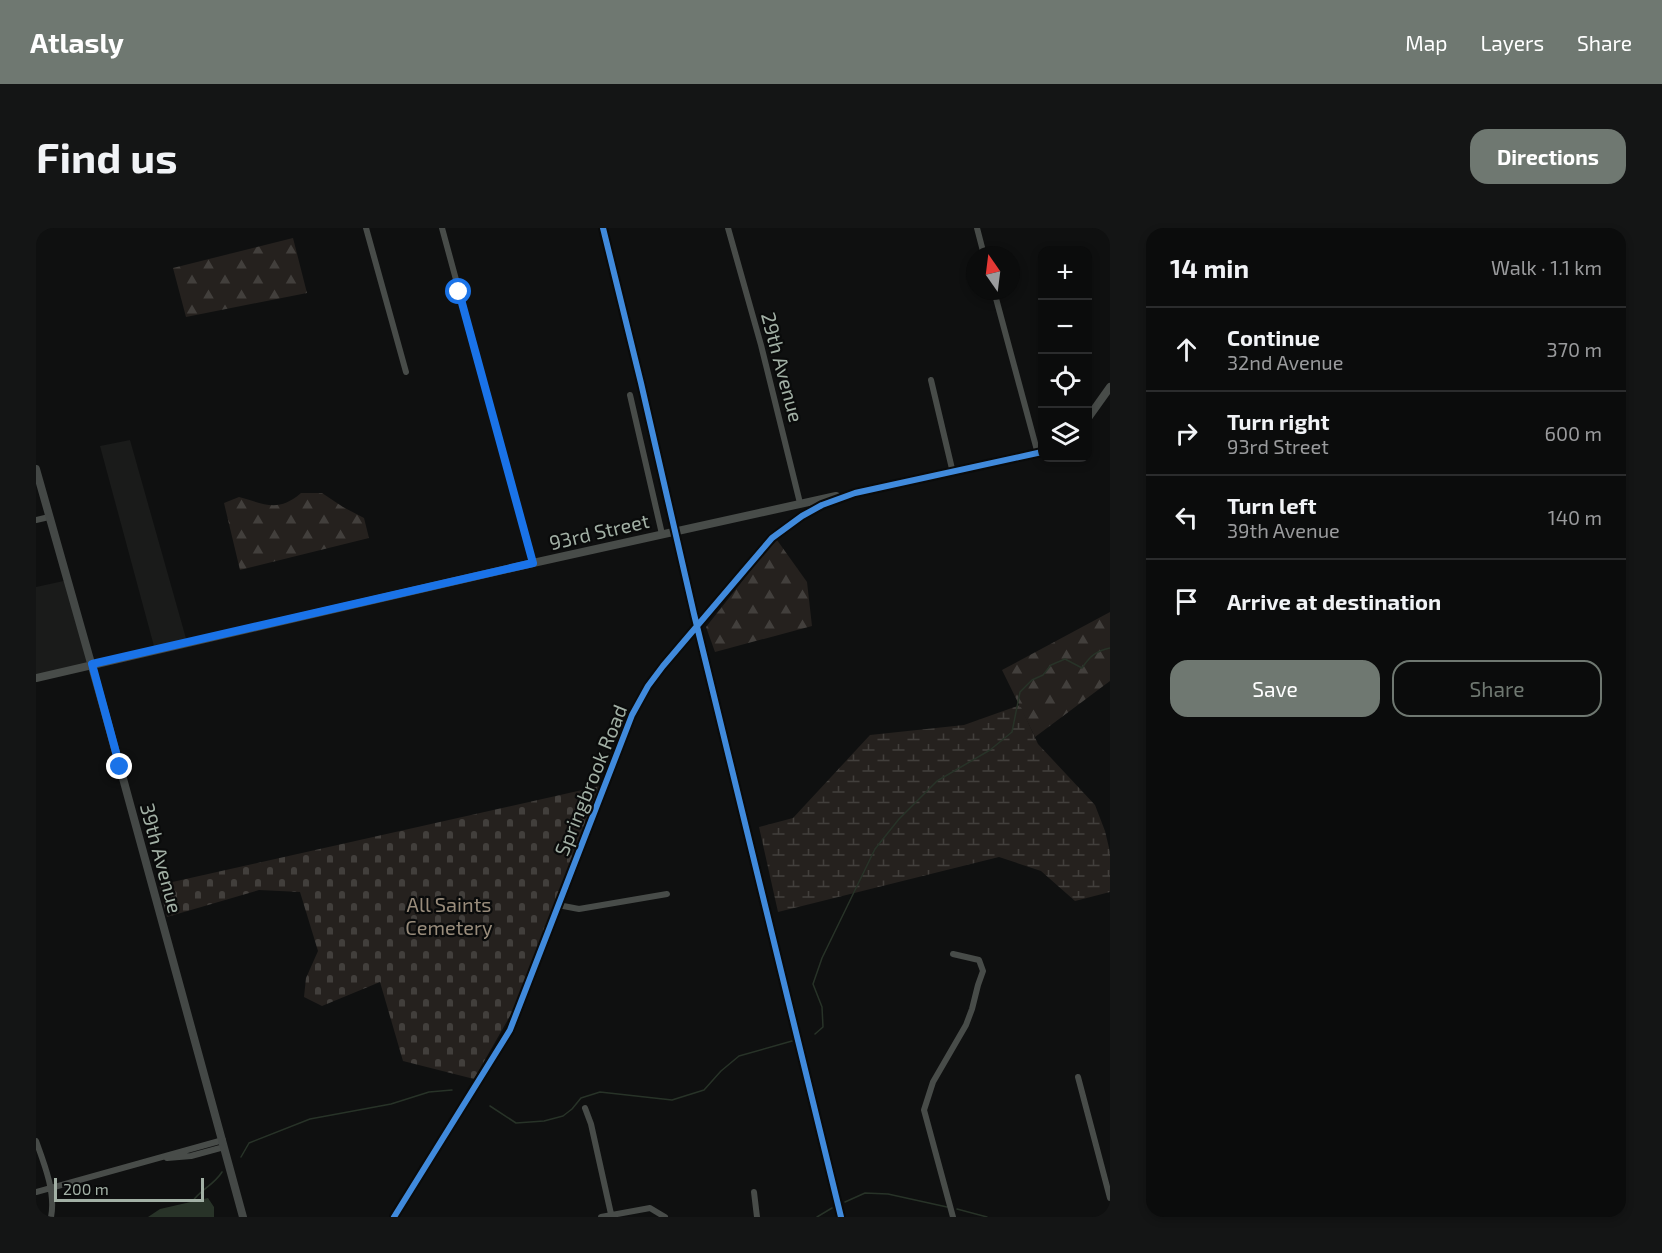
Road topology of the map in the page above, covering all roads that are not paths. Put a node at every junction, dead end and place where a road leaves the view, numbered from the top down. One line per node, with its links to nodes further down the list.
1 (366, 228): 7 (street)
2 (442, 228): 22 (street)
3 (728, 228): 17 (street, 29th Avenue)
4 (977, 228): 5 (street)
5 (982, 246)
6 (997, 300): 12 (street)
7 (406, 372)
8 (931, 380): 15 (street)
9 (1110, 387): 11 (street)
10 (630, 395): 21 (street)
11 (1092, 412)
12 (1038, 446)
13 (1038, 453): 15 (street, Springbrook Road)
14 (36, 469): 19 (main road, 39th Avenue)
15 (953, 473): 16 (street, Springbrook Road)
16 (855, 494): 17 (street, 93rd Street); 18 (street, Springbrook Road)
17 (800, 503): 18 (street, 29th Avenue); 21 (street, 93rd Street)
18 (802, 516): 26 (street, Springbrook Road)
19 (49, 517): 20 (street); 23 (main road, 39th Avenue)
20 (36, 520)
21 (662, 534): 22 (street, 93rd Street)
22 (533, 563): 23 (street, 93rd Street)
23 (92, 664): 24 (street, 93rd Street); 31 (main road, 39th Avenue)
24 (36, 678)
25 (667, 894): 26 (street)
26 (558, 905): 41 (street, Springbrook Road)
27 (953, 954): 45 (street)
28 (1078, 1077): 36 (street)
29 (585, 1108): 37 (street)
30 (36, 1141): 33 (street)
31 (224, 1143): 32 (main road, 39th Avenue); 33 (street)
32 (235, 1186): 39 (main road, 39th Avenue); 40 (main road, 39th Avenue)
33 (50, 1189): 34 (street); 38 (street)
34 (36, 1192)
35 (754, 1192): 44 (street)
36 (1110, 1198)
37 (611, 1214): 42 (street); 43 (street)
38 (51, 1217)
39 (237, 1217)
40 (243, 1217)
41 (394, 1217)
42 (601, 1217)
43 (665, 1217)
44 (757, 1217)
45 (953, 1217)

